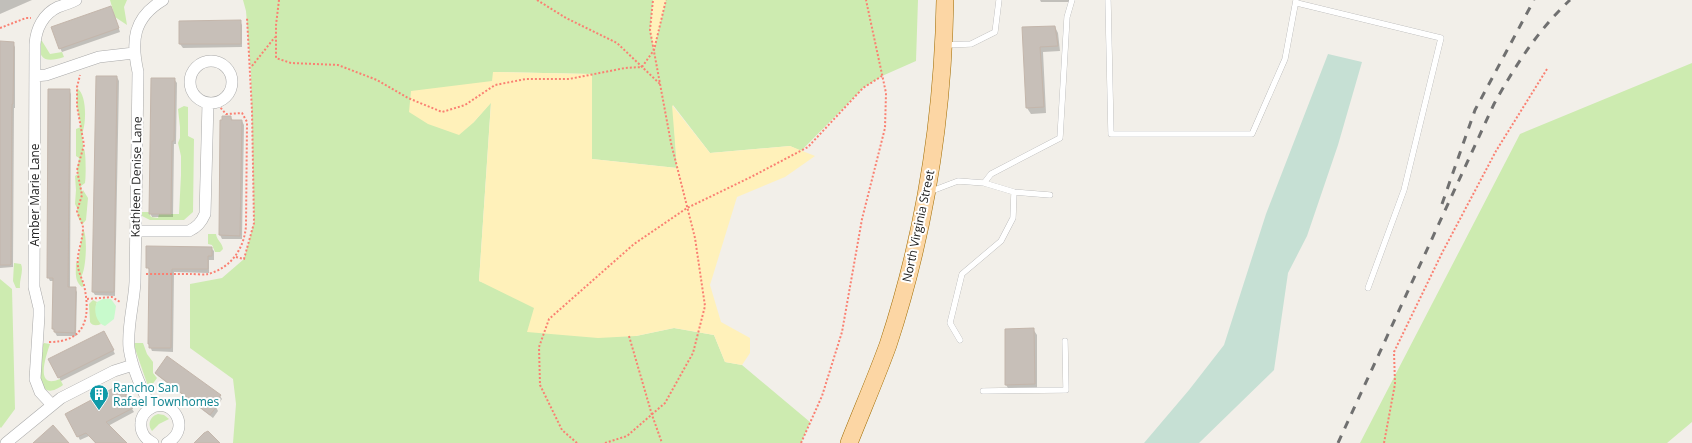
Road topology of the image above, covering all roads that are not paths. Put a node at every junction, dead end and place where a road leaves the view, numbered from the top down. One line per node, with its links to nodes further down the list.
1 (76, 0): 10 (street, Amber Marie Lane)
2 (163, 0): 9 (street, Kathleen Denise Lane)
3 (945, 0): 8 (main road, North Virginia Street)
4 (999, 0): 8 (lane)
5 (1072, 0): 12 (lane)
6 (1108, 0): 7 (lane)
7 (1297, 2): 17 (lane)
8 (944, 45): 13 (main road, North Virginia Street)
9 (134, 53): 10 (street); 16 (street, Kathleen Denise Lane)
10 (34, 76): 22 (street, Amber Marie Lane)
11 (212, 102): 16 (street)
12 (984, 183): 13 (lane); 14 (lane)
13 (926, 192): 27 (main road, North Virginia Street)
14 (1014, 192): 15 (lane); 18 (lane)
15 (1050, 195)
16 (136, 231): 20 (street, Kathleen Denise Lane)
17 (1368, 288)
18 (960, 340)
19 (1065, 341): 21 (lane)
20 (133, 365): 22 (street); 23 (street, Kathleen Denise Lane)
21 (983, 391)
22 (52, 405): 24 (street)
23 (151, 408): 25 (street); 26 (street)
24 (6, 443)
25 (153, 443)
26 (167, 443)
27 (849, 443)

